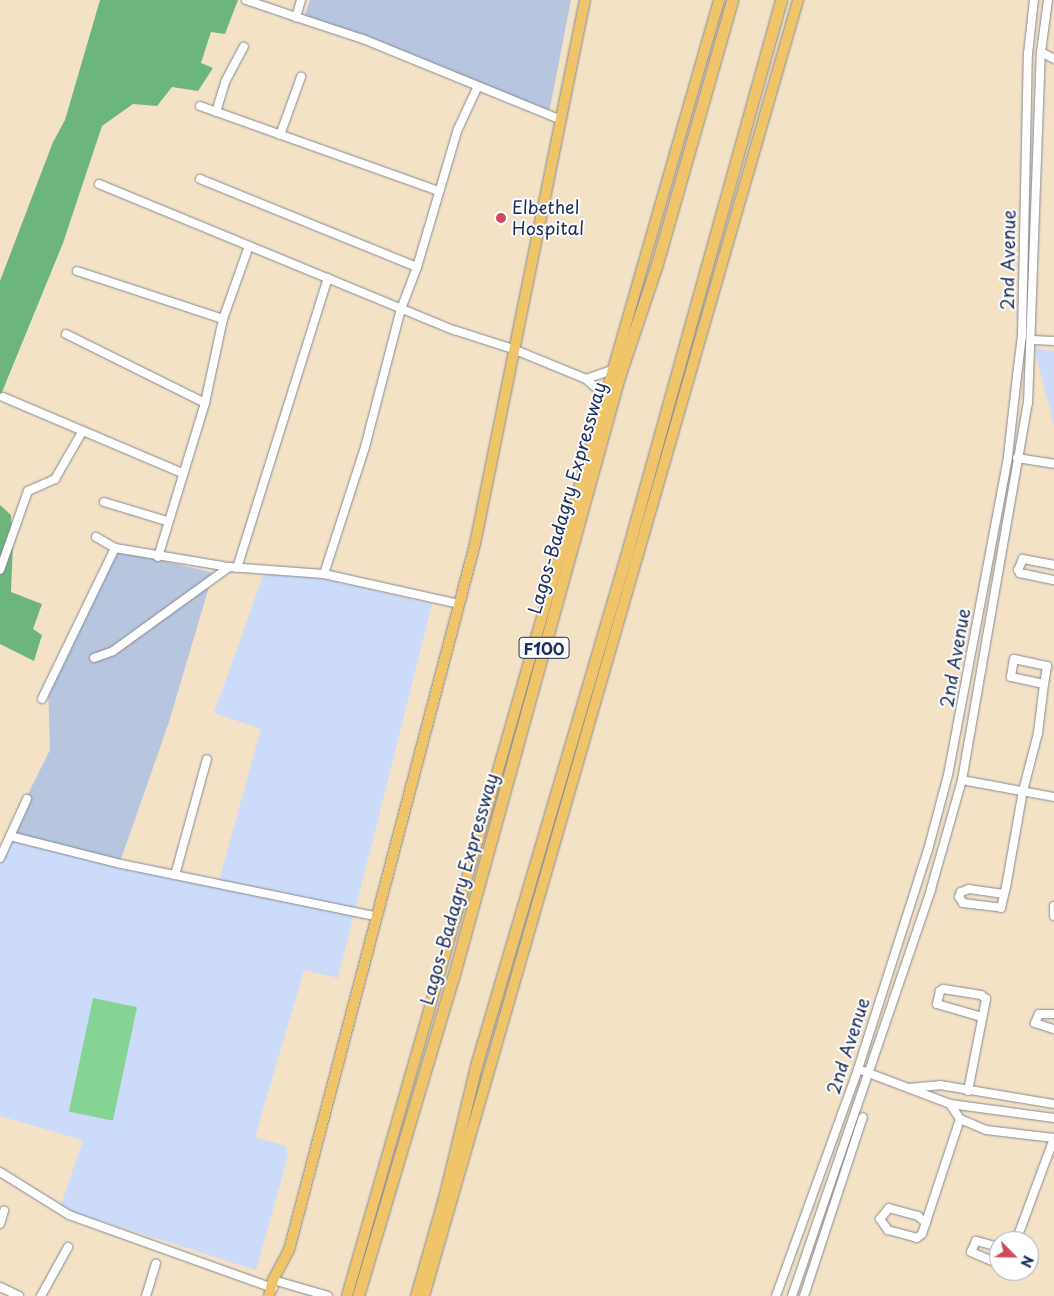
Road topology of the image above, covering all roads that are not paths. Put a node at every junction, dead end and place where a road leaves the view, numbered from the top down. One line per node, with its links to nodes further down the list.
1 (246, 0): 11 (street)
2 (301, 0): 11 (street)
3 (578, 0): 19 (main road)
4 (585, 0): 19 (main road)
5 (718, 0): 34 (main road, Lagos-Badagry Expressway)
6 (732, 0): 99 (highway, Lagos-Badagry Expressway / F100)
7 (781, 0): 100 (highway, F100)
8 (798, 0): 101 (main road)
9 (1034, 0): 40 (street, 2nd Avenue)
10 (1048, 0): 13 (street, 2nd Avenue)
11 (296, 17): 16 (street)
12 (244, 48): 18 (street)
13 (1041, 52): 14 (street); 31 (street, 2nd Avenue)
14 (1054, 59)
15 (301, 78): 20 (street)
16 (476, 88): 19 (street); 23 (street)
17 (200, 106): 18 (street)
18 (216, 112): 20 (street)
19 (558, 119): 33 (main road)
20 (280, 135): 23 (street)
21 (200, 179): 25 (street)
22 (99, 184): 24 (street)
23 (439, 191): 25 (street)
24 (249, 246): 27 (street); 29 (street)
25 (416, 267): 28 (street)
26 (78, 271): 29 (street)
27 (328, 278): 28 (street); 50 (street)
28 (401, 309): 33 (street); 52 (street)
29 (223, 319): 38 (street)
30 (66, 334): 38 (street)
31 (1033, 340): 32 (street); 41 (street, 2nd Avenue)
32 (1054, 341)
33 (511, 349): 35 (street); 54 (main road)
34 (612, 370): 35 (street); 36 (main road, Lagos-Badagry Expressway)
35 (586, 379): 36 (street)
36 (604, 395): 98 (main road, Lagos-Badagry Expressway)
37 (3, 397): 39 (street)
38 (205, 403): 43 (street)
39 (82, 432): 43 (street); 51 (street)
40 (1008, 456): 41 (street); 73 (street, 2nd Avenue)
41 (1019, 458): 42 (street); 59 (street, 2nd Avenue)
42 (1054, 464)
43 (182, 473): 45 (street)
44 (104, 502): 45 (street)
45 (167, 522): 48 (street)
46 (96, 537): 47 (street)
47 (115, 548): 48 (street); 57 (street)
48 (158, 557): 50 (street)
49 (1054, 565): 53 (street)
50 (233, 567): 52 (street); 55 (street)
51 (0, 570)
52 (324, 574): 54 (street)
53 (1054, 580)
54 (459, 604): 68 (main road)
55 (94, 658)
56 (1044, 684): 56 (street); 60 (street)
57 (42, 699)
58 (207, 759): 65 (street)
59 (962, 780): 60 (street); 74 (street, 2nd Avenue)
60 (1023, 791): 61 (street); 66 (street)
61 (1054, 797)
62 (26, 799): 63 (street)
63 (10, 836): 64 (street); 65 (street)
64 (0, 858)
65 (175, 875): 68 (street)
66 (1004, 894): 66 (street)
67 (1054, 906): 69 (street)
68 (375, 916): 93 (main road)
69 (1054, 916)
70 (1054, 1014): 72 (street)
71 (982, 1017): 71 (street); 76 (street)
72 (1054, 1029)
73 (858, 1069): 74 (street); 102 (street, 2nd Avenue)
74 (870, 1072): 75 (street); 103 (street, 2nd Avenue)
75 (907, 1088): 76 (street); 77 (street)
76 (968, 1091): 78 (street)
77 (950, 1104): 80 (street); 81 (street)
78 (1054, 1104)
79 (863, 1117): 104 (street)
80 (1054, 1118)
81 (960, 1119): 82 (street); 85 (street)
82 (1054, 1138): 87 (street)
83 (0, 1172): 93 (street)
84 (4, 1211): 86 (street)
85 (926, 1223): 85 (street)
86 (0, 1224)
87 (1020, 1231)
88 (989, 1244): 90 (street)
89 (68, 1247): 95 (street)
90 (989, 1260)
91 (156, 1263): 96 (street)
92 (0, 1286): 94 (street)
93 (272, 1288): 97 (street)
94 (19, 1296)
95 (41, 1296)
96 (146, 1296)
97 (328, 1296)
98 (347, 1296)
99 (358, 1296)
100 (416, 1296)
101 (424, 1296)
102 (776, 1296)
103 (792, 1296)
104 (804, 1296)

